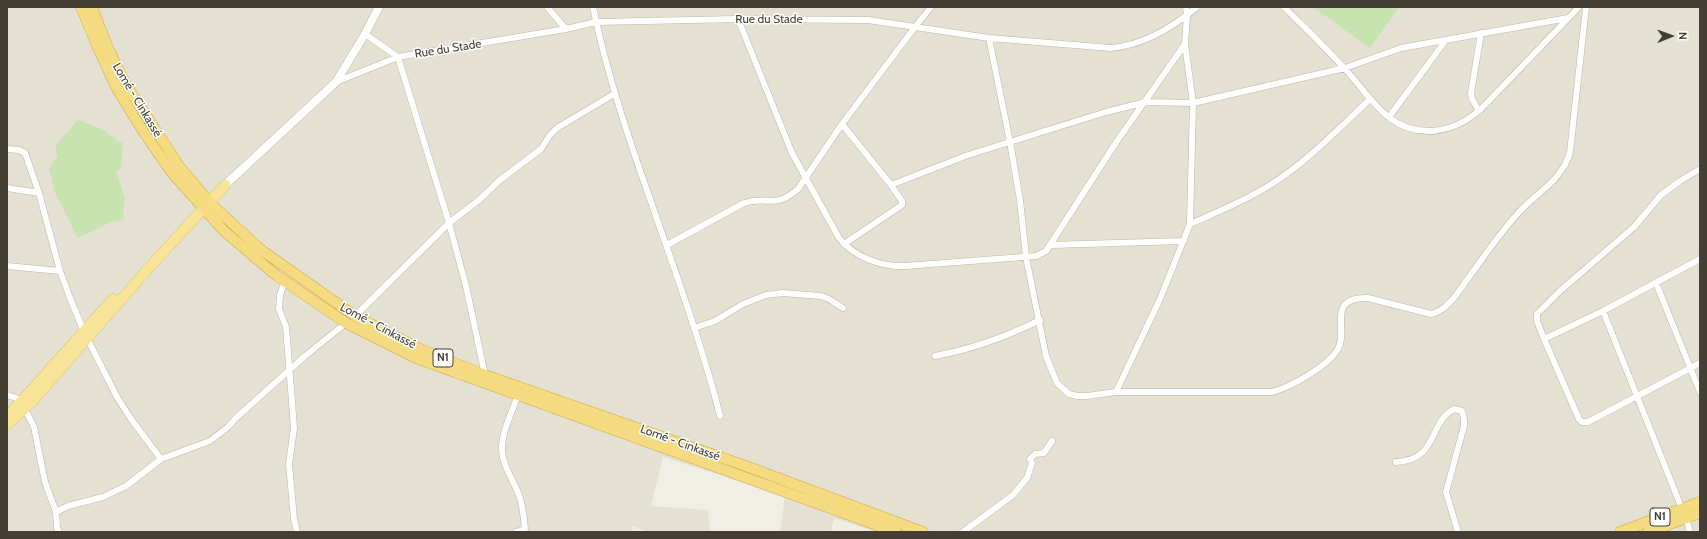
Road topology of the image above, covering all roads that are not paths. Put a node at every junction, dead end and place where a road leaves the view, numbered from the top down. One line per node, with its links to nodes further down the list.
1 (81, 7): 41 (highway, Lomé - Cinkassé / N1)
2 (92, 7): 41 (highway, Lomé - Cinkassé / N1)
3 (379, 7): 19 (street)
4 (547, 7): 17 (street)
5 (593, 7): 15 (street)
6 (931, 7): 16 (street)
7 (1186, 7): 12 (street)
8 (1197, 7): 12 (street, Rue du Stade)
9 (1284, 7): 24 (street)
10 (1579, 7): 13 (street)
11 (1586, 7): 67 (street)
12 (1187, 15): 20 (street, Rue du Stade); 22 (street)
13 (1568, 18): 18 (street); 30 (street)
14 (738, 19): 15 (street, Rue du Stade); 16 (street, Rue du Stade); 36 (street)
15 (596, 22): 17 (street, Rue du Stade); 26 (street)
16 (915, 27): 20 (street, Rue du Stade); 32 (street)
17 (566, 29): 23 (street, Rue du Stade)
18 (1481, 33): 21 (street); 30 (street)
19 (365, 34): 23 (street); 25 (street)
20 (989, 38): 33 (street)
21 (1446, 40): 24 (street); 31 (street)
22 (1185, 44): 28 (street); 29 (street)
23 (398, 57): 25 (street, Rue du Stade); 42 (street)
24 (1345, 68): 27 (street); 29 (street)
25 (336, 82): 37 (street)
26 (614, 94): 42 (street); 46 (street)
27 (1370, 99): 31 (street); 43 (street)
28 (1146, 102): 29 (street); 33 (street); 47 (street)
29 (1193, 103): 43 (street)
30 (1479, 111): 31 (street)
31 (1389, 117)
32 (842, 124): 36 (street); 38 (street)
33 (1010, 142): 38 (street); 48 (street)
34 (7, 149): 40 (street)
35 (1700, 169): 61 (street)
36 (804, 177): 45 (street); 46 (street)
37 (225, 185): 41 (main road)
38 (891, 185): 45 (street)
39 (7, 188): 40 (street)
40 (39, 193): 51 (street)
41 (206, 204): 52 (highway, Lomé - Cinkassé / N1); 56 (highway, Lomé - Cinkassé / N1); 60 (main road)
42 (449, 223): 56 (street); 66 (street)
43 (1190, 224): 44 (street)
44 (1184, 241): 47 (street); 67 (street)
45 (844, 244): 48 (street)
46 (667, 245): 59 (street)
47 (1050, 245): 48 (street)
48 (1026, 257): 57 (street)
49 (1700, 259): 53 (street)
50 (7, 266): 51 (street)
51 (60, 272): 60 (street)
52 (285, 281): 58 (highway, Lomé - Cinkassé / N1); 65 (street)
53 (1656, 283): 55 (street); 64 (street)
54 (843, 308): 59 (street)
55 (1603, 311): 61 (street); 71 (street)
56 (355, 316): 66 (highway, Lomé - Cinkassé / N1)
57 (1040, 320): 62 (street); 67 (street)
58 (346, 323): 65 (street); 66 (highway, Lomé - Cinkassé / N1)
59 (694, 328): 73 (street)
60 (86, 335): 72 (main road); 77 (street)
61 (1544, 339): 71 (street)
62 (935, 356)
63 (1700, 363): 64 (street)
64 (1690, 368): 68 (street); 71 (street)
65 (290, 371): 77 (street); 84 (street)
66 (484, 379): 70 (highway, Lomé - Cinkassé / N1); 87 (highway, Lomé - Cinkassé / N1)
67 (1116, 392)
68 (1700, 392)
69 (7, 395): 72 (street)
70 (518, 395): 85 (street); 86 (highway, Lomé - Cinkassé / N1)
71 (1637, 397): 82 (street)
72 (24, 404): 74 (main road); 75 (main road); 80 (street)
73 (720, 416)
74 (7, 417)
75 (7, 425)
76 (1052, 441): 88 (street)
77 (161, 459): 80 (street)
78 (1396, 462): 89 (street)
79 (1700, 502): 82 (highway, N1)
80 (56, 512): 83 (street)
81 (1700, 513): 82 (highway, N1)
82 (1684, 514): 90 (highway, N1); 91 (highway, N1); 92 (street)
83 (59, 532)
84 (297, 532)
85 (516, 532)
86 (896, 532)
87 (923, 532)
88 (963, 532)
89 (1458, 532)
90 (1620, 532)
91 (1648, 532)
92 (1690, 532)

